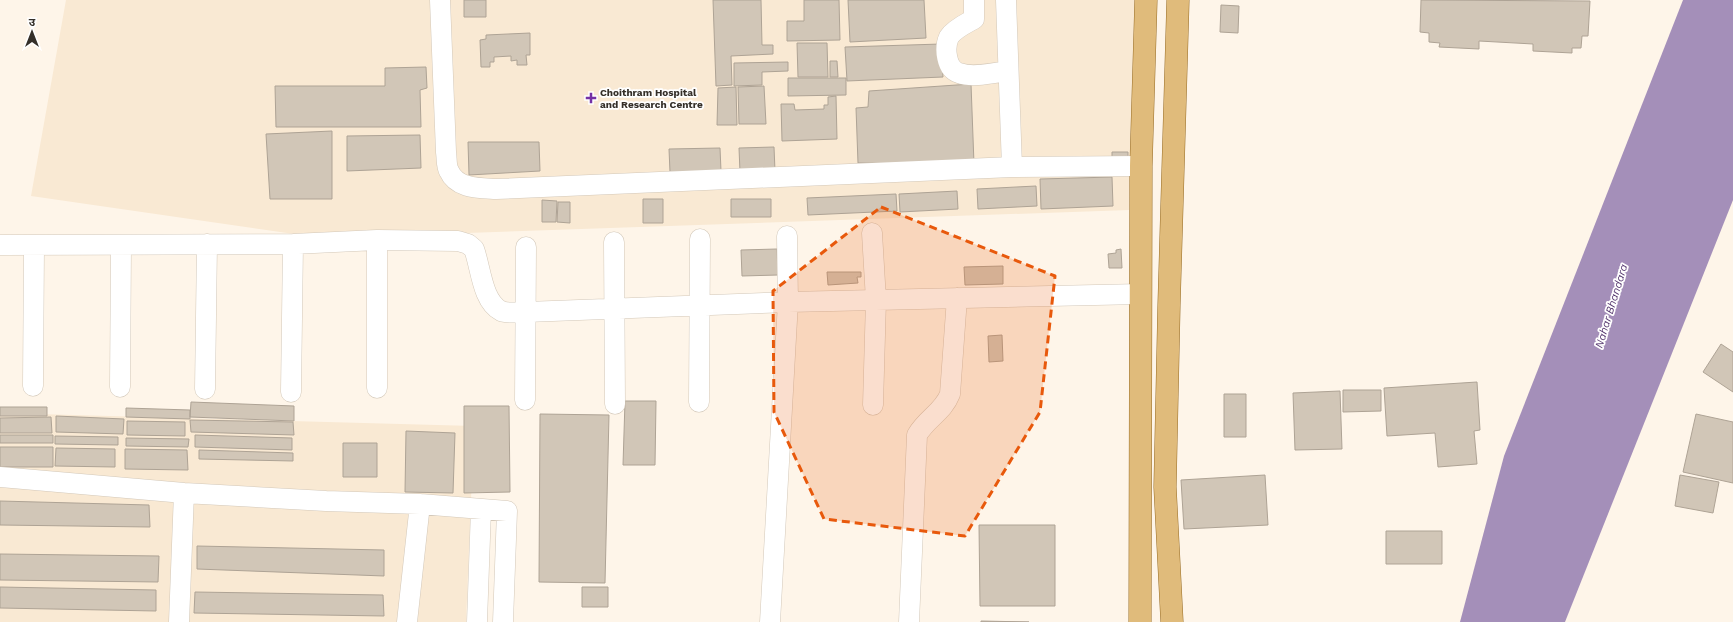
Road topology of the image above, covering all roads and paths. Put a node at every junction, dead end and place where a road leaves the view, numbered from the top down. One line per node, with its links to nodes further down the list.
1 (440, 0): 9 (lane)
2 (1006, 0): 6 (lane)
3 (1146, 0): 8 (main road)
4 (1178, 0): 48 (main road)
5 (974, 10): 6 (lane); 7 (lane)
6 (1006, 23): 7 (lane)
7 (1008, 71): 9 (lane)
8 (1141, 166): 9 (lane); 21 (main road)
9 (1012, 167)
10 (872, 233): 23 (lane)
11 (787, 236): 24 (lane)
12 (700, 239): 25 (lane)
13 (378, 240): 16 (lane); 27 (lane); 30 (lane)
14 (614, 242): 26 (lane)
15 (207, 244): 16 (lane); 17 (lane); 31 (lane)
16 (293, 244): 32 (lane)
17 (121, 245): 19 (lane); 29 (lane)
18 (0, 246): 19 (lane)
19 (34, 246): 28 (lane)
20 (526, 247): 27 (lane)
21 (1141, 294): 22 (lane); 47 (main road)
22 (957, 298): 23 (lane); 46 (lane)
23 (876, 300): 24 (lane); 36 (lane)
24 (788, 302): 25 (lane); 45 (lane)
25 (700, 305): 26 (lane); 34 (lane)
26 (614, 309): 27 (lane); 35 (lane)
27 (526, 312): 33 (lane)
28 (33, 386)
29 (120, 387)
30 (377, 388)
31 (205, 389)
32 (291, 392)
33 (525, 400)
34 (699, 402)
35 (615, 404)
36 (873, 405)
37 (0, 477): 38 (lane)
38 (184, 493): 39 (lane); 41 (lane)
39 (420, 504): 40 (lane); 42 (lane)
40 (481, 509): 43 (lane); 44 (lane)
41 (179, 622)
42 (407, 622)
43 (477, 622)
44 (503, 622)
45 (770, 622)
46 (909, 622)
47 (1140, 622)
48 (1172, 622)

